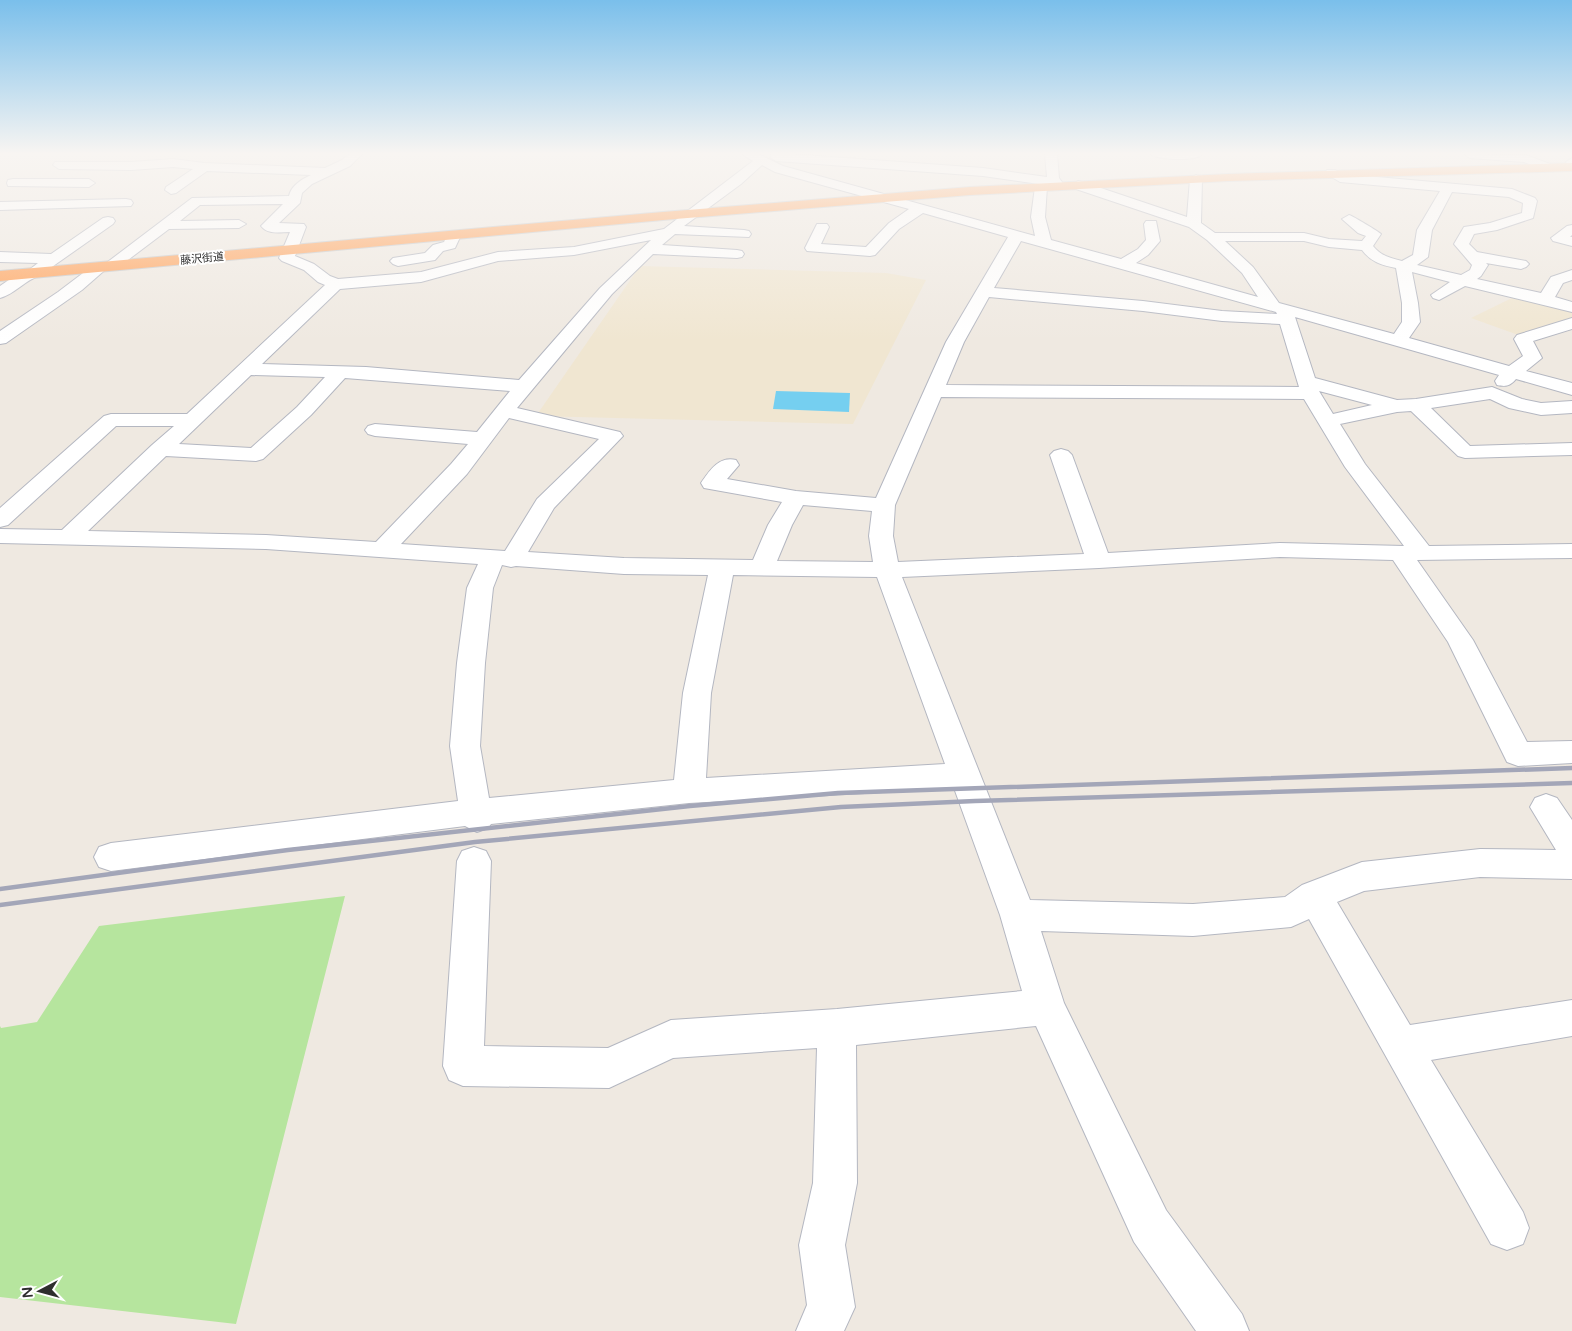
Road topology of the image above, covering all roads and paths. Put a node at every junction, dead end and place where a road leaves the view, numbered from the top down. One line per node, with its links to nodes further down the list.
1 (177, 216): 14 (street)
2 (278, 216): 28 (street)
3 (659, 216): 21 (highway, 藤沢街道)
4 (691, 216): 20 (street)
5 (906, 216): 18 (street)
6 (951, 216): 24 (street)
7 (1038, 216): 24 (street)
8 (1171, 216): 17 (street)
9 (1196, 216): 17 (street)
10 (1431, 216): 37 (street)
11 (1525, 216): 30 (street)
12 (1349, 219): 26 (street)
13 (108, 221): 32 (street)
14 (166, 224): 15 (street); 38 (street)
15 (238, 224)
16 (1151, 224): 34 (street)
17 (1194, 224): 23 (street)
18 (822, 228)
19 (1572, 230): 25 (street)
20 (671, 231): 22 (street); 27 (street); 44 (street)
21 (454, 234): 28 (highway, 藤沢街道); 33 (street)
22 (744, 234)
23 (1212, 237): 26 (street); 49 (street)
24 (1031, 239): 34 (street); 45 (street)
25 (1572, 242)
26 (1366, 246): 37 (street)
27 (649, 249): 29 (street); 56 (street)
28 (290, 250): 38 (highway, 藤沢街道); 39 (street)
29 (737, 254)
30 (1471, 256): 35 (street); 43 (street)
31 (0, 257): 32 (street)
32 (55, 259): 40 (street)
33 (382, 263)
34 (1124, 264): 49 (street)
35 (1521, 264)
36 (328, 266): 39 (street)
37 (1403, 266): 43 (street); 52 (street)
38 (105, 267): 40 (highway, 藤沢街道); 51 (street)
39 (309, 267): 44 (street)
40 (31, 274): 42 (highway, 藤沢街道); 46 (street)
41 (1572, 275): 48 (street)
42 (0, 276)
43 (1464, 280): 47 (street); 48 (street)
44 (336, 284): 53 (street)
45 (983, 292): 49 (street); 59 (street)
46 (0, 293)
47 (1439, 295)
48 (1546, 299): 50 (street)
49 (1281, 311): 52 (street); 57 (street)
50 (1571, 320): 55 (street)
51 (0, 339)
52 (1399, 340): 55 (street)
53 (246, 369): 54 (street); 65 (street)
54 (340, 372): 56 (street); 70 (street)
55 (1512, 372): 58 (street); 60 (street)
56 (524, 386): 64 (street)
57 (1308, 387): 59 (street); 61 (street); 66 (street)
58 (1572, 389)
59 (934, 391): 74 (street)
60 (1492, 393): 61 (street); 63 (street)
61 (1406, 406): 66 (street); 68 (street)
62 (1572, 406): 63 (street)
63 (1541, 409): 68 (street)
64 (505, 411): 69 (street); 81 (street)
65 (190, 420): 70 (street); 75 (street)
66 (1328, 421): 80 (street)
67 (375, 430): 69 (street)
68 (1567, 435)
69 (483, 439): 78 (street)
70 (159, 449): 77 (street)
71 (1061, 455): 82 (street)
72 (728, 464): 73 (street)
73 (796, 498): 74 (street); 84 (street)
74 (884, 504): 85 (street)
75 (0, 520)
76 (0, 536): 77 (street)
77 (67, 538): 78 (street)
78 (381, 551): 81 (street)
79 (1572, 551): 80 (street)
80 (1411, 553): 82 (street); 86 (street)
81 (502, 559): 83 (street); 90 (street)
82 (1099, 561): 85 (street)
83 (722, 566): 84 (street); 88 (street)
84 (762, 567): 85 (street)
85 (888, 570): 87 (street)
86 (1572, 752)
87 (965, 775): 88 (street); 96 (street)
88 (689, 791): 90 (street)
89 (1546, 806): 91 (street)
90 (477, 815): 92 (street)
91 (1572, 847)
92 (111, 857)
93 (474, 861): 99 (street)
94 (1572, 865): 95 (street)
95 (1314, 896): 96 (street); 100 (street)
96 (1018, 915): 97 (street)
97 (1046, 1007): 99 (street); 103 (street)
98 (1572, 1018): 100 (street)
99 (837, 1028): 102 (street)
100 (1401, 1046): 101 (street)
101 (1507, 1228)
102 (820, 1331)
103 (1224, 1331)

